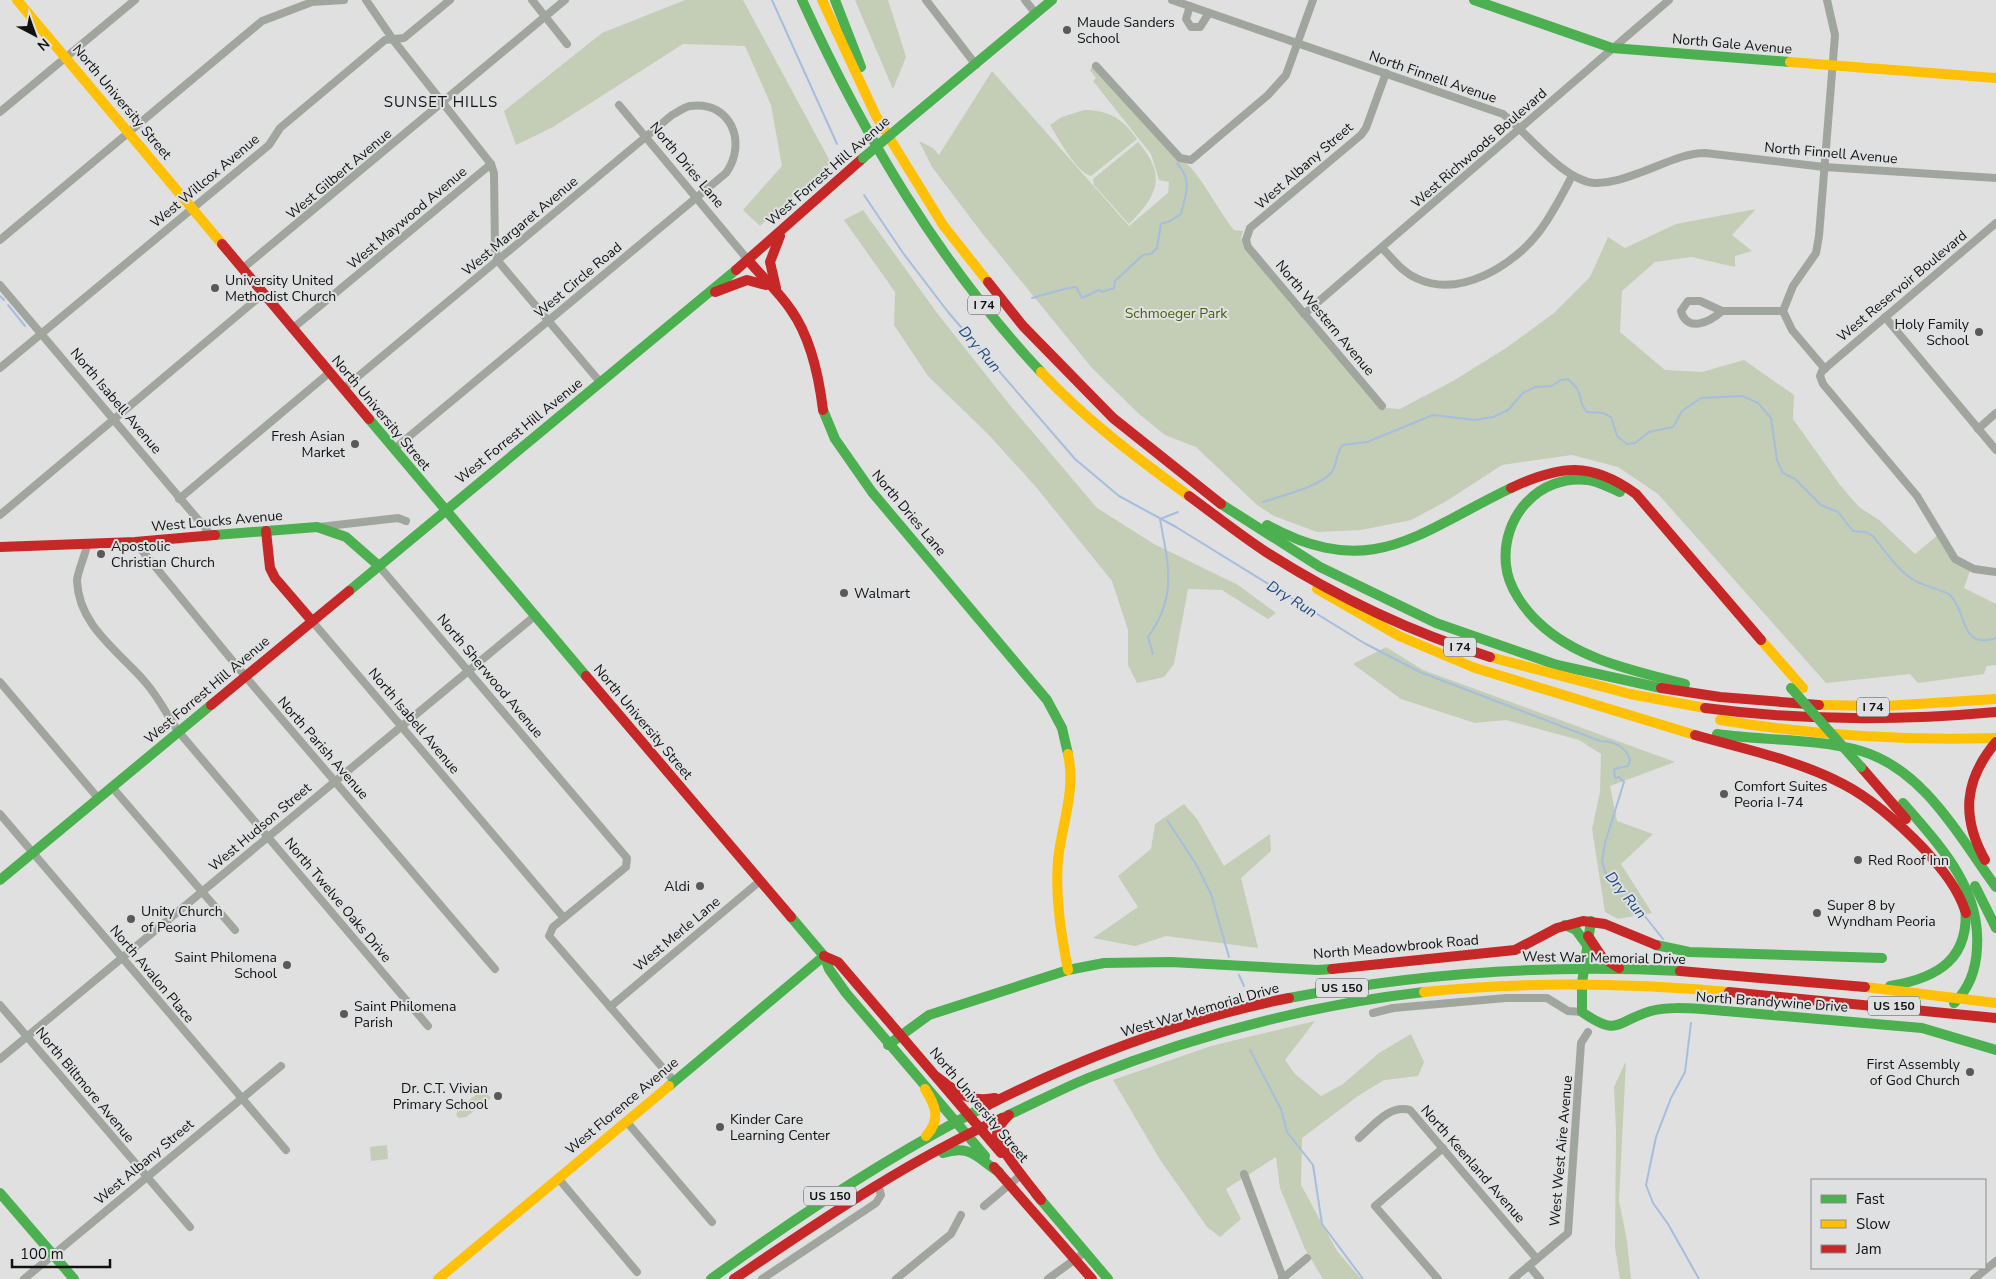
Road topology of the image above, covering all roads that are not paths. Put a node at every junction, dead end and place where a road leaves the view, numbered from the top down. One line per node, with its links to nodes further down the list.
1 (17, 0): 28 (main road, North University Street)
2 (135, 0): 28 (street)
3 (344, 0): 40 (street)
4 (366, 0): 24 (street)
5 (450, 0): 24 (street, West Willcox Avenue)
6 (532, 0): 23 (street)
7 (565, 0): 23 (street, West Gilbert Avenue)
8 (797, 0): 35 (main road)
9 (802, 0): 35 (main road, I 74)
10 (822, 0): 42 (main road, I 74)
11 (835, 0): 42 (main road)
12 (926, 0): 29 (street)
13 (1025, 0): 22 (street)
14 (1052, 0): 22 (main road, West Forrest Hill Avenue)
15 (1172, 0): 20 (street, North Finnell Avenue)
16 (1313, 0): 25 (street)
17 (1474, 0): 27 (main road, North Gale Avenue)
18 (1669, 0): 27 (street, West Richwoods Boulevard)
19 (1827, 0): 31 (street)
20 (1190, 6): 21 (street, North Finnell Avenue); 21 (street)
21 (1209, 13): 25 (street, North Finnell Avenue)
22 (1036, 14): 29 (main road, West Forrest Hill Avenue)
23 (546, 16): 26 (street); 34 (street, West Gilbert Avenue)
24 (394, 41): 34 (street); 48 (street, West Willcox Avenue)
25 (1298, 43): 30 (street); 32 (street, North Finnell Avenue)
26 (567, 44)
27 (1612, 48): 31 (main road, North Gale Avenue); 39 (street, West Richwoods Boulevard)
28 (67, 57): 37 (street); 40 (main road, North University Street)
29 (976, 65): 49 (main road, West Forrest Hill Avenue, bridge)
30 (1096, 66)
31 (1832, 66): 33 (main road, North Gale Avenue); 44 (street)
32 (1386, 73): 39 (street, North Finnell Avenue); 52 (street, West Albany Street)
33 (1996, 78)
34 (444, 103): 43 (street); 56 (street, West Gilbert Avenue)
35 (850, 104): 90 (main road, I 74)
36 (619, 105): 41 (street, North Dries Lane)
37 (0, 112)
38 (721, 113): 41 (street, West Margaret Avenue); 47 (street, West Circle Road)
39 (1522, 129): 45 (street, North Finnell Avenue); 53 (street, West Richwoods Boulevard)
40 (130, 132): 48 (main road, North University Street); 51 (street)
41 (646, 138): 47 (street, North Dries Lane); 55 (street, West Margaret Avenue)
42 (899, 157): 72 (main road, I 74)
43 (491, 164): 55 (street); 66 (street, West Maywood Avenue)
44 (1824, 167): 45 (street, North Finnell Avenue); 46 (street, North Finnell Avenue); 62 (street)
45 (1572, 176): 53 (street)
46 (1996, 178)
47 (695, 198): 54 (street, North Dries Lane); 65 (street, West Circle Road)
48 (192, 208): 56 (main road, North University Street); 67 (street, West Willcox Avenue)
49 (797, 216): 54 (main road, West Forrest Hill Avenue); 59 (main road)
50 (1996, 223): 64 (street, West Reservoir Boulevard)
51 (0, 240)
52 (1248, 247): 63 (street, North Western Avenue)
53 (1382, 248): 63 (street, West Richwoods Boulevard)
54 (748, 260): 59 (main road, North Dries Lane); 60 (main road, West Forrest Hill Avenue)
55 (498, 261): 65 (street); 73 (street, West Margaret Avenue)
56 (242, 270): 58 (main road, North University Street)
57 (0, 285): 67 (street, North Isabell Avenue)
58 (263, 294): 66 (main road, North University Street); 76 (street)
59 (780, 296): 60 (main road); 131 (main road, North Dries Lane)
60 (692, 306): 71 (main road, West Forrest Hill Avenue)
61 (1722, 311): 61 (street); 62 (street)
62 (1783, 311): 69 (street)
63 (1304, 314): 74 (street, North Western Avenue)
64 (1885, 317): 69 (street, West Reservoir Boulevard); 77 (street)
65 (549, 321): 71 (street); 78 (street, West Circle Road)
66 (292, 329): 70 (main road, North University Street)
67 (41, 334): 68 (street, West Willcox Avenue); 76 (street, North Isabell Avenue)
68 (0, 368)
69 (1825, 369): 92 (street)
70 (329, 373): 73 (main road, North University Street); 80 (street)
71 (600, 382): 81 (main road, West Forrest Hill Avenue)
72 (1074, 382): 101 (main road, I 74); 107 (main road)
73 (343, 389): 78 (main road, North University Street)
74 (1382, 406)
75 (1996, 413): 77 (street)
76 (113, 419): 80 (street, North Isabell Avenue); 82 (street)
77 (1978, 429): 79 (street)
78 (394, 449): 81 (main road, North University Street)
79 (1996, 450)
80 (179, 499): 86 (street, North Isabell Avenue)
81 (445, 510): 91 (main road, West Forrest Hill Avenue); 93 (main road, North University Street)
82 (0, 515)
83 (406, 521): 84 (street, West Loucks Avenue)
84 (317, 527): 85 (main road, West Loucks Avenue); 91 (main road, North Sherwood Avenue)
85 (266, 531): 86 (main road, West Loucks Avenue); 94 (main road, North Isabell Avenue)
86 (211, 535): 87 (main road, West Loucks Avenue)
87 (135, 542): 88 (main road, West Loucks Avenue); 96 (street, North Parish Avenue)
88 (87, 545): 89 (main road, West Loucks Avenue); 104 (street, North Twelve Oaks Drive)
89 (0, 547)
90 (1279, 560): 98 (main road); 100 (main road, I 74)
91 (379, 566): 94 (main road, West Forrest Hill Avenue); 95 (street, North Sherwood Avenue)
92 (1996, 572)
93 (536, 615): 95 (street, West Hudson Street); 116 (main road, North University Street)
94 (312, 621): 96 (main road, West Forrest Hill Avenue); 103 (street, North Isabell Avenue)
95 (467, 671): 103 (street, West Hudson Street); 120 (street, North Sherwood Avenue)
96 (245, 676): 104 (main road, West Forrest Hill Avenue); 108 (street, North Parish Avenue)
97 (0, 682): 110 (street)
98 (1513, 682): 117 (main road); 119 (main road)
99 (1996, 699): 101 (main road, I 74)
100 (1655, 700): 102 (main road, I 74); 105 (main road)
101 (1751, 702): 107 (main road, bridge)
102 (1996, 712)
103 (400, 727): 108 (street, West Hudson Street); 120 (street, North Isabell Avenue)
104 (178, 731): 109 (main road, West Forrest Hill Avenue); 112 (street, North Twelve Oaks Drive)
105 (1991, 739)
106 (1996, 742): 114 (main road)
107 (1869, 769): 119 (main road); 123 (main road); 136 (main road)
108 (335, 781): 112 (street, West Hudson Street); 130 (street, North Parish Avenue)
109 (112, 786): 110 (main road, West Forrest Hill Avenue); 118 (street)
110 (98, 798): 113 (main road, West Forrest Hill Avenue)
111 (0, 814): 113 (street, North Avalon Place)
112 (268, 837): 118 (street, West Hudson Street); 144 (street, North Twelve Oaks Drive)
113 (33, 853): 115 (main road, West Forrest Hill Avenue); 127 (street, North Avalon Place)
114 (1996, 874)
115 (0, 880)
116 (760, 881): 126 (main road, North University Street); 139 (street, West Merle Lane)
117 (1996, 887)
118 (201, 892): 124 (street); 127 (street, West Hudson Street)
119 (1966, 913): 134 (main road)
120 (564, 918): 139 (street)
121 (1591, 922): 122 (main road, North Meadowbrook Road); 125 (main road); 128 (main road, North Meadowbrook Road)
122 (1565, 925): 125 (main road); 131 (main road, North Meadowbrook Road)
123 (1996, 928)
124 (235, 930)
125 (1588, 940): 129 (main road); 132 (main road)
126 (824, 956): 135 (main road, North University Street); 146 (main road, North University Street); 154 (main road, West Florence Avenue)
127 (121, 958): 147 (street, West Hudson Street); 156 (street, North Avalon Place)
128 (1882, 958)
129 (1584, 968): 132 (main road, West War Memorial Drive / US 150); 133 (main road); 152 (main road, West War Memorial Drive / US 150)
130 (495, 969)
131 (1068, 970): 146 (main road, North Meadowbrook Road)
132 (1622, 970): 134 (main road, West War Memorial Drive / US 150)
133 (1582, 984): 140 (main road, West War Memorial Drive / US 150); 141 (main road); 157 (main road, West War Memorial Drive / US 150)
134 (1868, 988): 136 (main road, West War Memorial Drive / US 150)
135 (850, 997): 146 (main road); 148 (main road, North University Street)
136 (1958, 999): 137 (main road, West War Memorial Drive / US 150); 140 (main road)
137 (1996, 1003)
138 (0, 1005): 147 (street, North Biltmore Avenue)
139 (610, 1007): 154 (street)
140 (1917, 1009): 143 (main road, West War Memorial Drive / US 150)
141 (1582, 1012): 142 (street, North Brandywine Drive); 149 (main road, North Brandywine Drive)
142 (1373, 1013)
143 (1996, 1018)
144 (428, 1026)
145 (1588, 1032): 183 (street, West West Aire Avenue)
146 (900, 1034): 148 (main road, North Meadowbrook Road); 153 (main road, North University Street)
147 (28, 1036): 150 (street, West Hudson Street); 170 (street, North Biltmore Avenue)
148 (888, 1045): 155 (main road, North University Street)
149 (1996, 1050)
150 (0, 1059)
151 (281, 1066): 156 (street, West Albany Street)
152 (1060, 1071): 153 (main road); 158 (main road, West War Memorial Drive / US 150)
153 (937, 1077): 158 (main road, North University Street)
154 (674, 1081): 159 (main road, West Florence Avenue)
155 (925, 1089): 160 (main road, North University Street); 164 (main road)
156 (241, 1098): 166 (street, North Avalon Place); 170 (street, West Albany Street)
157 (1016, 1109): 161 (main road, West War Memorial Drive / US 150); 168 (main road)
158 (969, 1115): 160 (main road, West War Memorial Drive / US 150); 161 (main road, North University Street)
159 (626, 1121): 171 (main road, West Florence Avenue); 177 (street)
160 (955, 1122): 162 (main road, North University Street); 164 (main road, West War Memorial Drive / US 150)
161 (980, 1128): 162 (main road, West War Memorial Drive / US 150); 168 (main road, North University Street)
162 (966, 1135): 167 (main road, North University Street); 173 (main road, West War Memorial Drive / US 150)
163 (1359, 1138): 165 (street, North Keenland Avenue)
164 (916, 1144): 191 (main road, West War Memorial Drive / US 150)
165 (1443, 1148): 183 (street, North Keenland Avenue); 198 (street)
166 (286, 1150)
167 (999, 1172): 172 (main road, North University Street); 173 (main road)
168 (1021, 1174): 172 (street); 179 (main road)
169 (1244, 1174): 187 (street)
170 (146, 1176): 178 (street, North Biltmore Avenue); 180 (street, West Albany Street)
171 (558, 1178): 186 (street); 190 (main road, West Florence Avenue)
172 (1009, 1184): 175 (street); 181 (main road, North University Street)
173 (878, 1186): 192 (main road, West War Memorial Drive / US 150); 193 (street)
174 (0, 1193): 180 (main road)
175 (984, 1206)
176 (962, 1215): 194 (street)
177 (712, 1222)
178 (190, 1227)
179 (1085, 1252): 181 (street); 197 (main road)
180 (53, 1254): 188 (street, West Albany Street); 189 (main road)
181 (1073, 1258): 195 (street); 196 (main road, North University Street)
182 (1307, 1258): 187 (street)
183 (1537, 1258): 185 (street, West West Aire Avenue)
184 (1996, 1261): 201 (street)
185 (1529, 1266): 199 (street, West West Aire Avenue); 200 (street)
186 (637, 1272)
187 (1282, 1278)
188 (24, 1279)
189 (74, 1279)
190 (438, 1279)
191 (711, 1279)
192 (734, 1279)
193 (762, 1279)
194 (896, 1279)
195 (1048, 1279)
196 (1092, 1279)
197 (1108, 1279)
198 (1438, 1279)
199 (1513, 1279)
200 (1540, 1279)
201 (1974, 1279)

